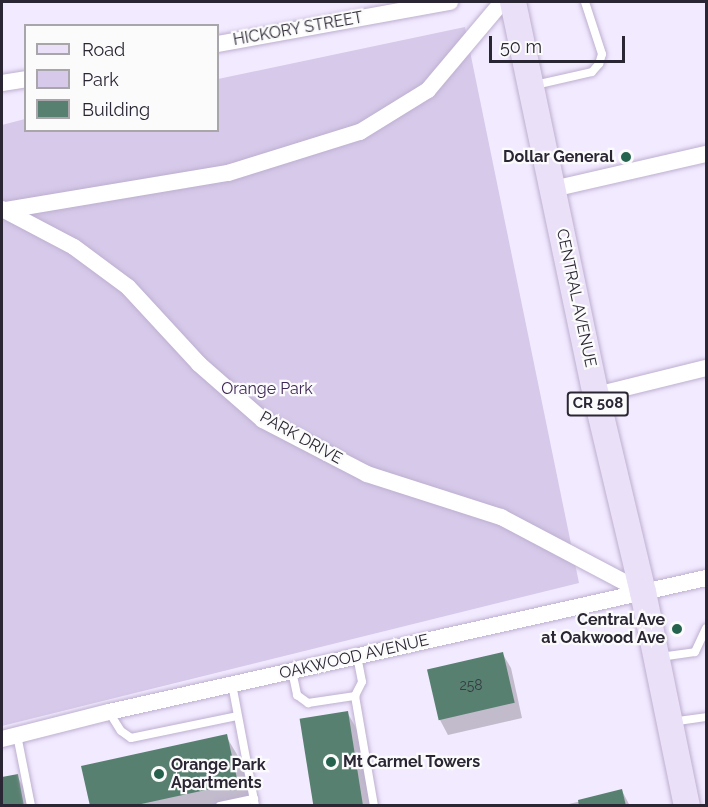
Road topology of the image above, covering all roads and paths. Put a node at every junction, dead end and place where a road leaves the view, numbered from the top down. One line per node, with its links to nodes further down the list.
1 (450, 2): 5 (street, HICKORY STREET)
2 (502, 2): 11 (street, PARK DRIVE)
3 (513, 2): 8 (main road, CENTRAL AVENUE / CR 508)
4 (585, 2): 8 (lane)
5 (219, 44)
6 (24, 79): 7 (street)
7 (2, 83)
8 (531, 86): 10 (main road, CENTRAL AVENUE / CR 508)
9 (706, 154): 10 (street)
10 (553, 189): 13 (main road, CENTRAL AVENUE / CR 508)
11 (4, 209): 15 (street, PARK DRIVE)
12 (706, 368): 13 (street)
13 (596, 395): 15 (main road, CENTRAL AVENUE / CR 508)
14 (706, 578): 15 (street, OAKWOOD AVENUE)
15 (643, 592): 17 (street, OAKWOOD AVENUE); 18 (main road, CENTRAL AVENUE / CR 508)
16 (706, 628): 18 (lane)
17 (357, 656): 19 (street, OAKWOOD AVENUE); 21 (lane)
18 (655, 658): 25 (main road, CENTRAL AVENUE / CR 508)
19 (292, 671): 20 (street, OAKWOOD AVENUE); 21 (lane)
20 (232, 684): 22 (street, OAKWOOD AVENUE); 23 (lane)
21 (355, 696): 30 (lane)
22 (109, 712): 23 (lane); 26 (street, OAKWOOD AVENUE)
23 (237, 716): 27 (lane)
24 (706, 717): 25 (lane)
25 (669, 722): 31 (main road, CENTRAL AVENUE / CR 508)
26 (9, 737): 28 (lane)
27 (254, 802): 29 (lane)
28 (31, 806)
29 (220, 806)
30 (374, 806)
31 (687, 806)

